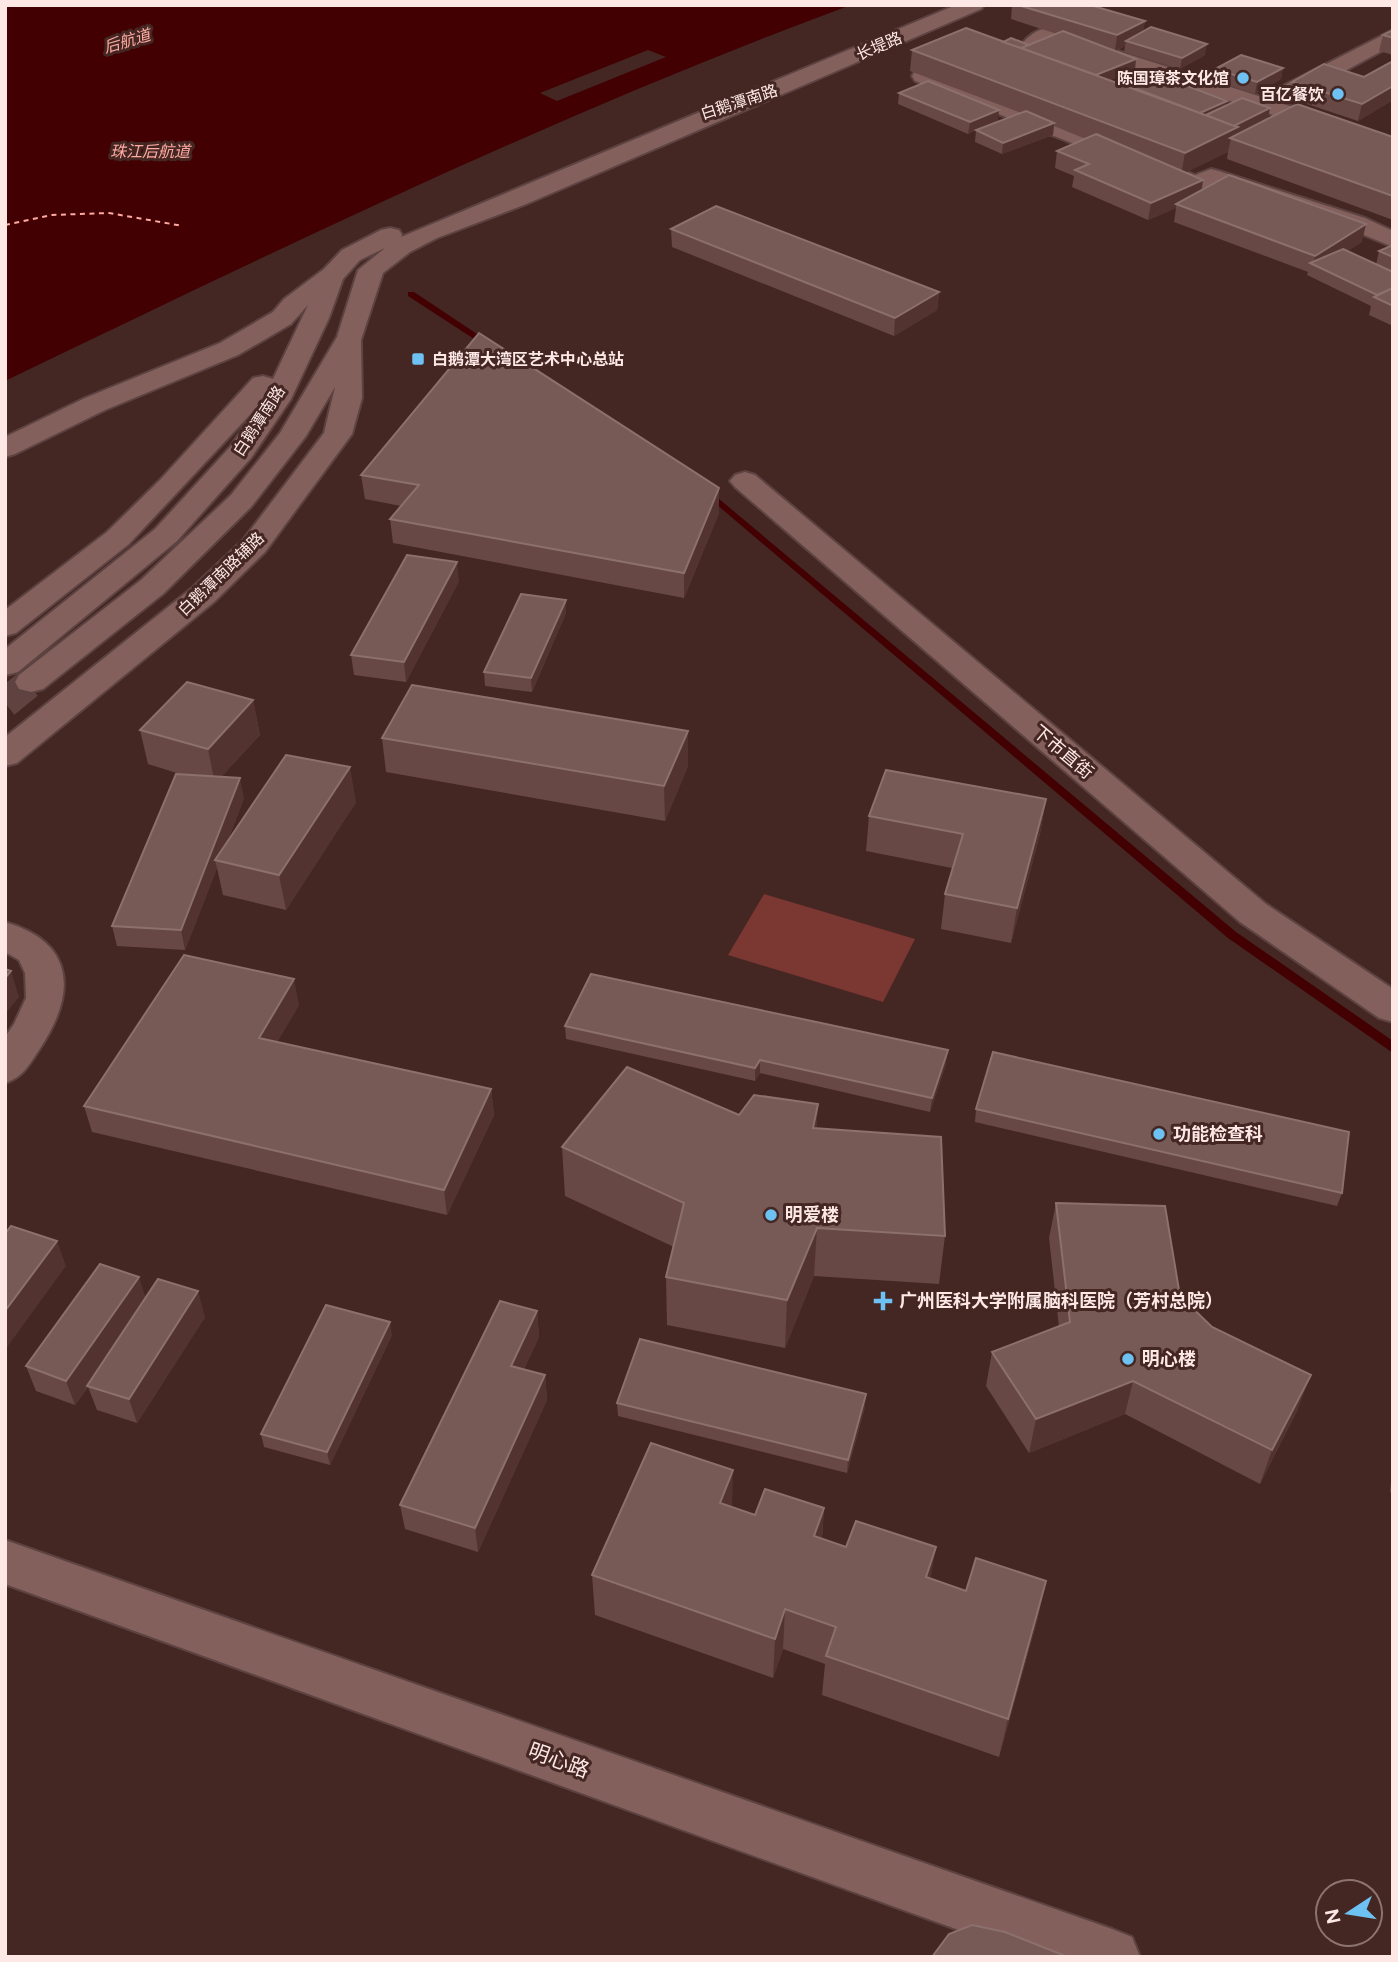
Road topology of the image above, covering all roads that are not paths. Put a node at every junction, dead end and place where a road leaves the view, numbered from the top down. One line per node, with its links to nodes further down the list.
1 (974, 5): 5 (street, 长堤路)
2 (1393, 36): 6 (street)
3 (1033, 44): 6 (street)
4 (923, 76): 10 (street)
5 (785, 87): 11 (street, 白鹅潭南路); 13 (street, 白鹅潭南路)
6 (1265, 105): 8 (street)
7 (1393, 120): 8 (street)
8 (1364, 138): 9 (street)
9 (1393, 147)
10 (1393, 240)
11 (336, 272): 12 (street, 白鹅潭南路); 14 (street)
12 (307, 336): 16 (street); 17 (street, 白鹅潭南路)
13 (350, 337): 18 (street, 白鹅潭南路); 19 (street, 白鹅潭南路辅路)
14 (5, 448)
15 (745, 481): 21 (street, 下市直街)
16 (5, 626)
17 (6, 665)
18 (31, 682)
19 (5, 755)
20 (5, 935): 22 (street)
21 (1393, 1007)
22 (5, 1068)
23 (5, 1562): 24 (street, 明心路)
24 (1112, 1957)

